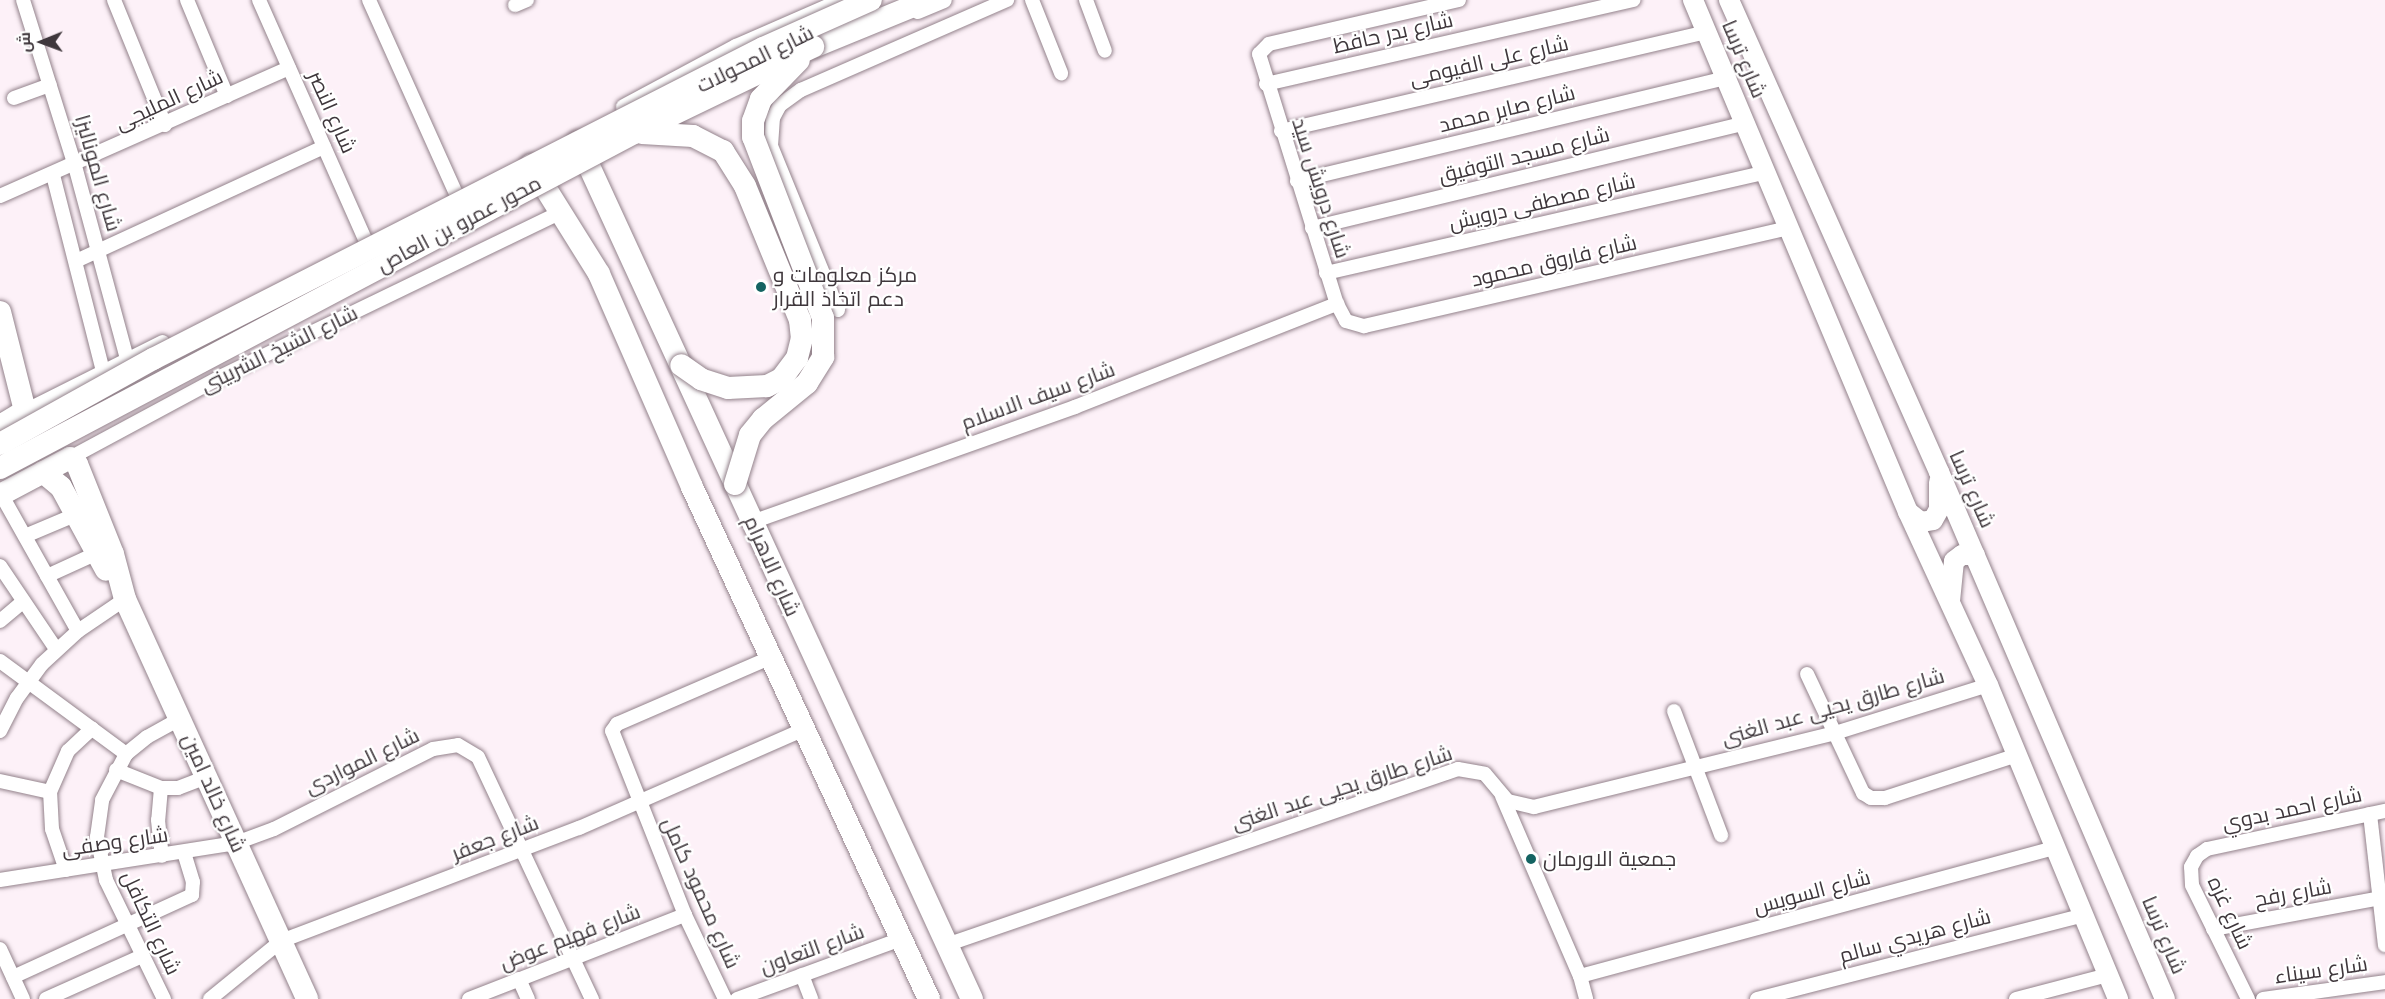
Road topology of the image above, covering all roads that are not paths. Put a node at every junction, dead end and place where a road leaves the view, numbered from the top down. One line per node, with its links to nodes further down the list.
1 (23, 0): 26 (street, شارع الموناليزا)
2 (114, 0): 30 (street)
3 (187, 0): 27 (street)
4 (259, 0): 22 (street, شارع النصر)
5 (369, 0): 42 (street)
6 (828, 0): 18 (main road)
7 (844, 0): 33 (street, شارع المحولات)
8 (871, 0): 18 (main road, محور عمرو بن العاص, bridge)
9 (928, 0): 20 (main road, محور عمرو بن العاص)
10 (944, 0): 37 (street, شارع المحولات)
11 (1007, 0): 51 (street)
12 (1032, 0): 23 (street)
13 (1086, 0): 21 (street)
14 (1459, 0): 25 (street, شارع درويش سيد)
15 (1634, 0): 25 (street, شارع بدر حافظ)
16 (1693, 0): 19 (main road, شارع ترسا)
17 (1730, 0): 62 (main road, شارع ترسا)
18 (820, 24): 58 (main road, محور عمرو بن العاص, bridge)
19 (1707, 32): 24 (main road, شارع ترسا); 31 (street, شارع على الفيومى)
20 (813, 46): 32 (main road, محور عمرو بن العاص, bridge); 63 (main road, bridge)
21 (1105, 51)
22 (289, 68): 27 (street, شارع المليجى); 34 (street, شارع النصر)
23 (1061, 74)
24 (1726, 78): 29 (main road, شارع ترسا); 40 (street, شارع صابر محمد)
25 (1266, 84): 31 (street, شارع درويش سيد)
26 (50, 85): 28 (street); 36 (street, شارع الموناليزا)
27 (227, 96): 30 (street, شارع المليجى)
28 (14, 98)
29 (1745, 123): 38 (main road, شارع ترسا); 44 (street, شارع مسجد التوفيق)
30 (165, 125): 36 (street, شارع المليجى)
31 (1281, 131): 40 (street, شارع درويش سيد)
32 (634, 133): 54 (main road, bridge); 60 (main road, محور عمرو بن العاص, bridge)
33 (574, 134): 35 (street, شارع المحولات); 37 (main road, شارع الاهرام)
34 (324, 147): 46 (street, شارع النصر); 47 (street)
35 (526, 159): 42 (street); 43 (main road, شارع الاهرام)
36 (75, 166): 39 (street, شارع المليجى); 47 (street, شارع الموناليزا)
37 (589, 166): 54 (main road, شارع الاهرام)
38 (1767, 172): 45 (main road, شارع ترسا); 49 (street, شارع مصطفى درويش)
39 (53, 175): 41 (street, شارع المليجى); 48 (street)
40 (1297, 181): 44 (street, شارع درويش سيد)
41 (0, 196)
42 (458, 196): 46 (street)
43 (562, 212): 59 (street, شارع الشيخ الشربينى); 79 (main road, شارع الاهرام)
44 (1312, 228): 49 (street, شارع درويش سيد)
45 (1790, 228): 50 (street, شارع فاروق محمود); 65 (main road, شارع ترسا)
46 (366, 241): 53 (street)
47 (98, 251): 48 (street); 53 (street, شارع الموناليزا)
48 (76, 261): 55 (street)
49 (1326, 273): 50 (street, شارع درويش سيد)
50 (1336, 304): 67 (street, شارع سيف الاسلام)
51 (838, 310)
52 (0, 312): 56 (main road)
53 (127, 359): 55 (street)
54 (681, 365): 63 (main road, شارع الاهرام)
55 (103, 371): 56 (street)
56 (25, 411): 57 (main road)
57 (0, 426)
58 (0, 444)
59 (70, 458): 61 (main road, شارع الشيخ الشربينى); 73 (main road, شارع خالد امين)
60 (0, 468)
61 (43, 472): 64 (main road, شارع الشيخ الشربينى); 66 (main road, شارع خالد امين)
62 (1939, 472): 65 (main road); 70 (main road, شارع ترسا)
63 (735, 484): 67 (main road, شارع الاهرام)
64 (1, 494): 68 (street)
65 (1908, 512): 75 (main road, شارع ترسا)
66 (77, 514): 68 (street); 69 (main road, شارع خالد امين)
67 (752, 522): 119 (main road, شارع الاهرام)
68 (25, 536): 72 (street)
69 (97, 553): 72 (street); 73 (main road, شارع خالد امين)
70 (1975, 555): 75 (main road); 147 (main road, شارع ترسا)
71 (1, 569): 74 (street)
72 (47, 576): 77 (street)
73 (123, 593): 77 (street); 85 (main road, شارع خالد امين)
74 (23, 602): 76 (street); 78 (street)
75 (1950, 604): 83 (main road, شارع ترسا)
76 (0, 621)
77 (78, 631): 78 (street)
78 (56, 650): 82 (street)
79 (772, 657): 87 (main road, شارع الاهرام); 99 (street, شارع محمود كامل)
80 (0, 661): 82 (street)
81 (1807, 674): 89 (street)
82 (28, 682): 86 (street); 88 (street)
83 (1988, 685): 89 (street, شارع طارق يحيى عبد الغنى); 91 (main road, شارع ترسا)
84 (1674, 711): 92 (street)
85 (180, 719): 90 (street, شارع التكافل); 94 (main road, شارع خالد امين)
86 (92, 729): 90 (street); 97 (street)
87 (804, 729): 99 (street, شارع جعفر); 117 (main road, شارع الاهرام)
88 (0, 731)
89 (1835, 733): 91 (street); 92 (street, شارع طارق يحيى عبد الغنى)
90 (126, 754): 93 (street, شارع التكافل)
91 (2017, 755): 104 (main road, شارع ترسا)
92 (1696, 767): 98 (street, شارع طارق يحيى عبد الغنى); 102 (street)
93 (116, 770): 96 (street); 109 (street, شارع التكافل)
94 (206, 777): 96 (street); 103 (main road, شارع خالد امين)
95 (0, 781): 97 (street)
96 (161, 788): 108 (street)
97 (50, 792): 110 (street)
98 (1502, 795): 119 (street, شارع طارق يحيى عبد الغنى); 126 (street)
99 (639, 803): 106 (street, شارع جعفر); 113 (street, شارع محمود كامل)
100 (2385, 811): 101 (street, شارع احمد بدوي)
101 (2370, 814): 105 (street, شارع احمد بدوي); 112 (street)
102 (1721, 835)
103 (236, 843): 106 (street, شارع المواردى); 107 (street, شارع وصفى); 118 (main road, شارع خالد امين)
104 (2055, 848): 114 (main road, شارع ترسا); 126 (street, شارع السويس)
105 (2207, 849): 116 (street, شارع غزه)
106 (523, 850): 118 (street, شارع جعفر); 123 (street)
107 (184, 853): 108 (street, شارع وصفى); 115 (street)
108 (162, 856): 109 (street, شارع وصفى)
109 (101, 865): 110 (street, شارع وصفى); 115 (street, شارع التكافل)
110 (66, 870): 111 (street, شارع وصفى)
111 (0, 880)
112 (2379, 898): 116 (street, شارع رفح); 120 (street)
113 (685, 915): 123 (street, شارع فهيم عوض); 138 (street, شارع محمود كامل)
114 (2083, 915): 125 (main road, شارع ترسا); 144 (street, شارع هريدي سالم)
115 (128, 927): 122 (street, شارع التكافل); 127 (street)
116 (2213, 929): 148 (street, شارع غزه)
117 (901, 939): 124 (street, شارع التعاون); 141 (main road, شارع الاهرام)
118 (281, 941): 133 (street, شارع جعفر); 134 (main road, شارع خالد امين)
119 (946, 945): 142 (main road, شارع الاهرام)
120 (2385, 945)
121 (0, 949): 127 (street)
122 (142, 956): 131 (street); 132 (street, شارع التكافل)
123 (573, 958): 128 (street, شارع فهيم عوض); 137 (street)
124 (802, 975): 139 (street, شارع التعاون); 140 (street)
125 (2108, 975): 145 (street); 146 (main road, شارع ترسا)
126 (1580, 976): 143 (street)
127 (13, 977): 130 (street)
128 (519, 979): 135 (street, شارع فهيم عوض); 136 (street)
129 (2385, 982): 149 (street, شارع سيناء)
130 (23, 999)
131 (46, 999)
132 (164, 999)
133 (210, 999)
134 (307, 999)
135 (469, 999)
136 (528, 999)
137 (592, 999)
138 (724, 999)
139 (736, 999)
140 (812, 999)
141 (929, 999)
142 (972, 999)
143 (1586, 999)
144 (1757, 999)
145 (2016, 999)
146 (2118, 999)
147 (2165, 999)
148 (2248, 999)
149 (2263, 999)

